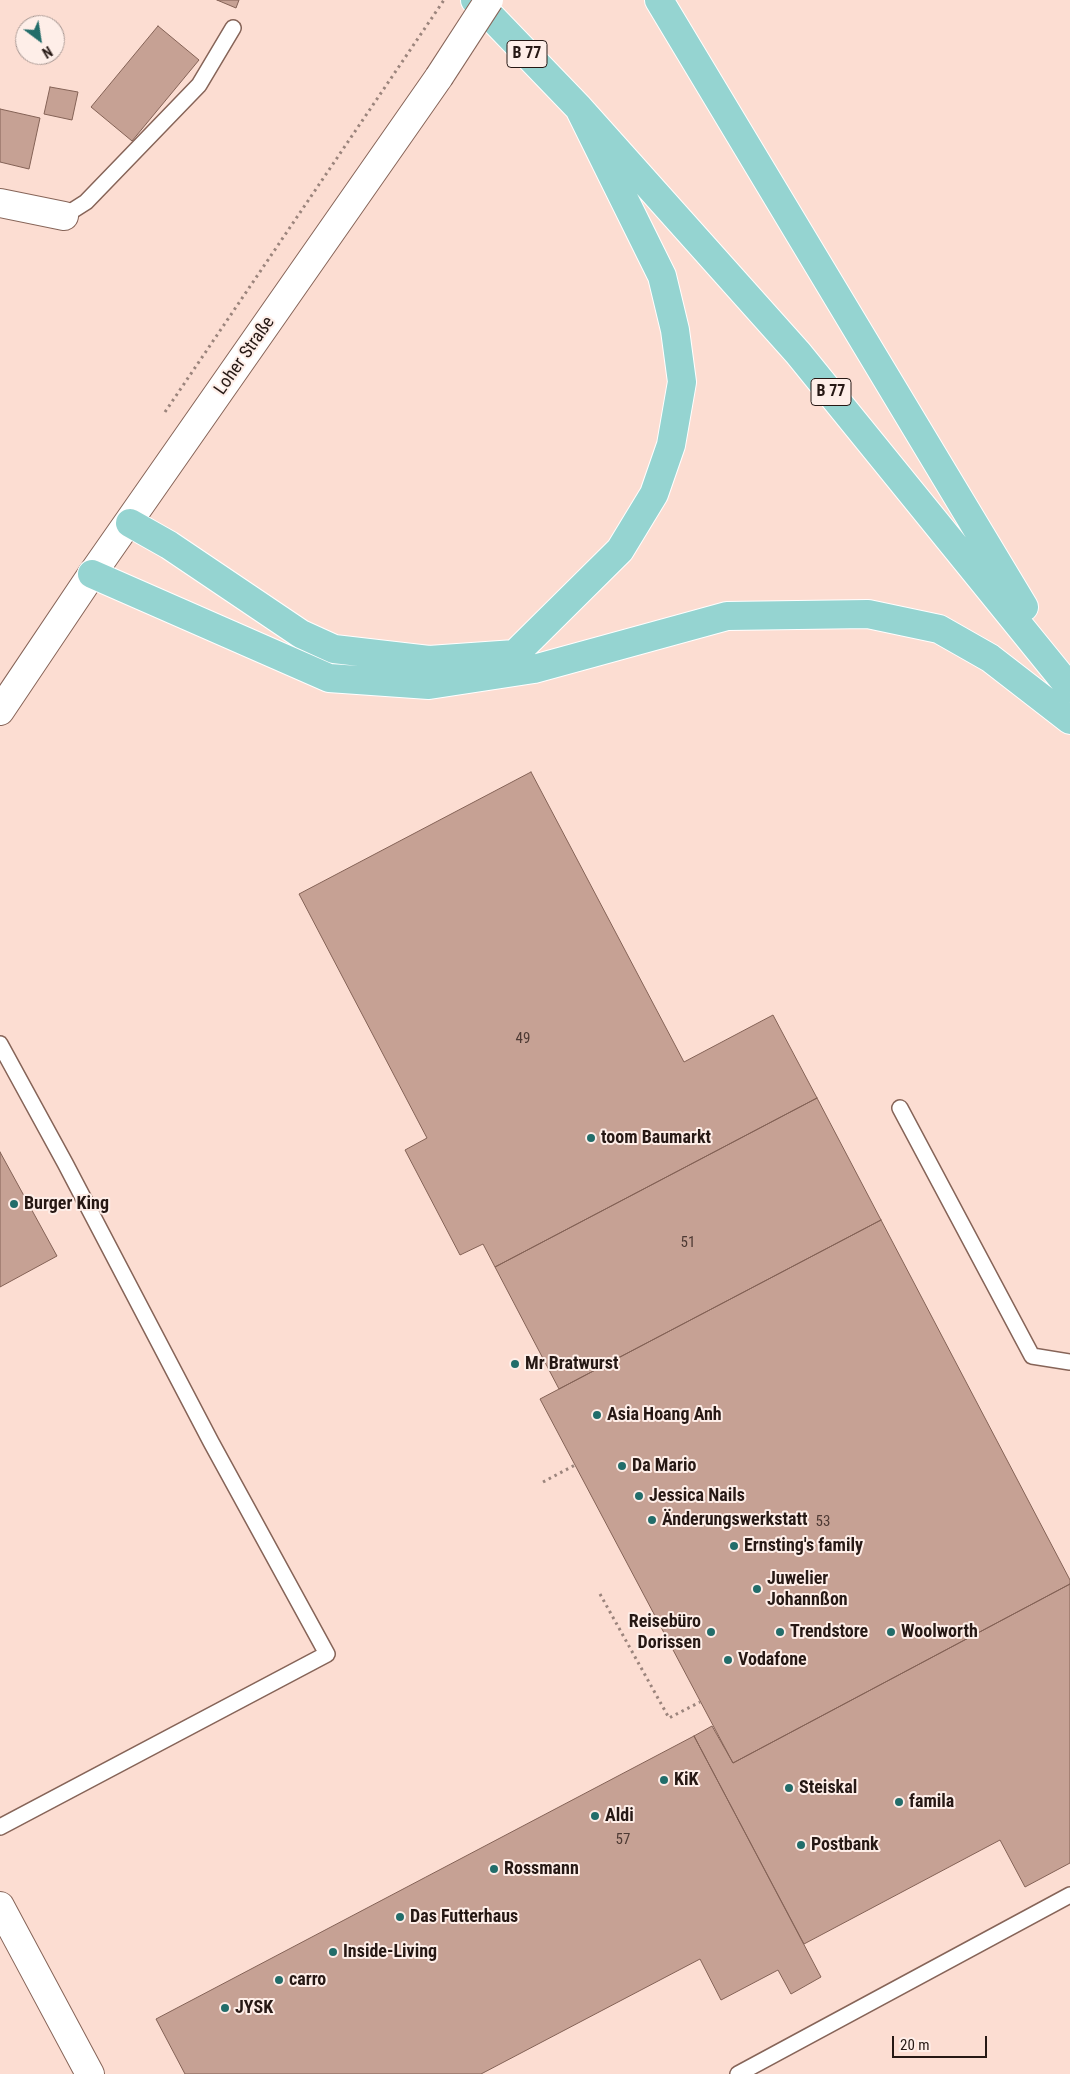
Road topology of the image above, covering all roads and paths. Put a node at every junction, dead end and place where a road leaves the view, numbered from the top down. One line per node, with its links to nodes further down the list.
1 (444, 0): 9 (path)
2 (475, 0): 6 (main road, B 77)
3 (489, 0): 10 (main road, Loher Straße, bridge)
4 (659, 0): 12 (main road)
5 (233, 28): 8 (lane)
6 (579, 108): 10 (main road); 13 (main road, B 77)
7 (0, 203): 8 (main road)
8 (64, 216)
9 (162, 417)
10 (130, 523): 11 (main road, Loher Straße)
11 (92, 574): 14 (main road, Loher Straße); 15 (main road)
12 (1070, 684)
13 (1070, 688)
14 (0, 711)
15 (1070, 720)
16 (0, 1044): 23 (lane)
17 (900, 1108): 18 (lane)
18 (1070, 1362)
19 (575, 1465): 20 (path)
20 (543, 1482)
21 (600, 1594): 22 (path)
22 (700, 1702)
23 (0, 1827)
24 (1070, 1896): 27 (lane)
25 (0, 1906): 26 (main road)
26 (90, 2074)
27 (738, 2074)

